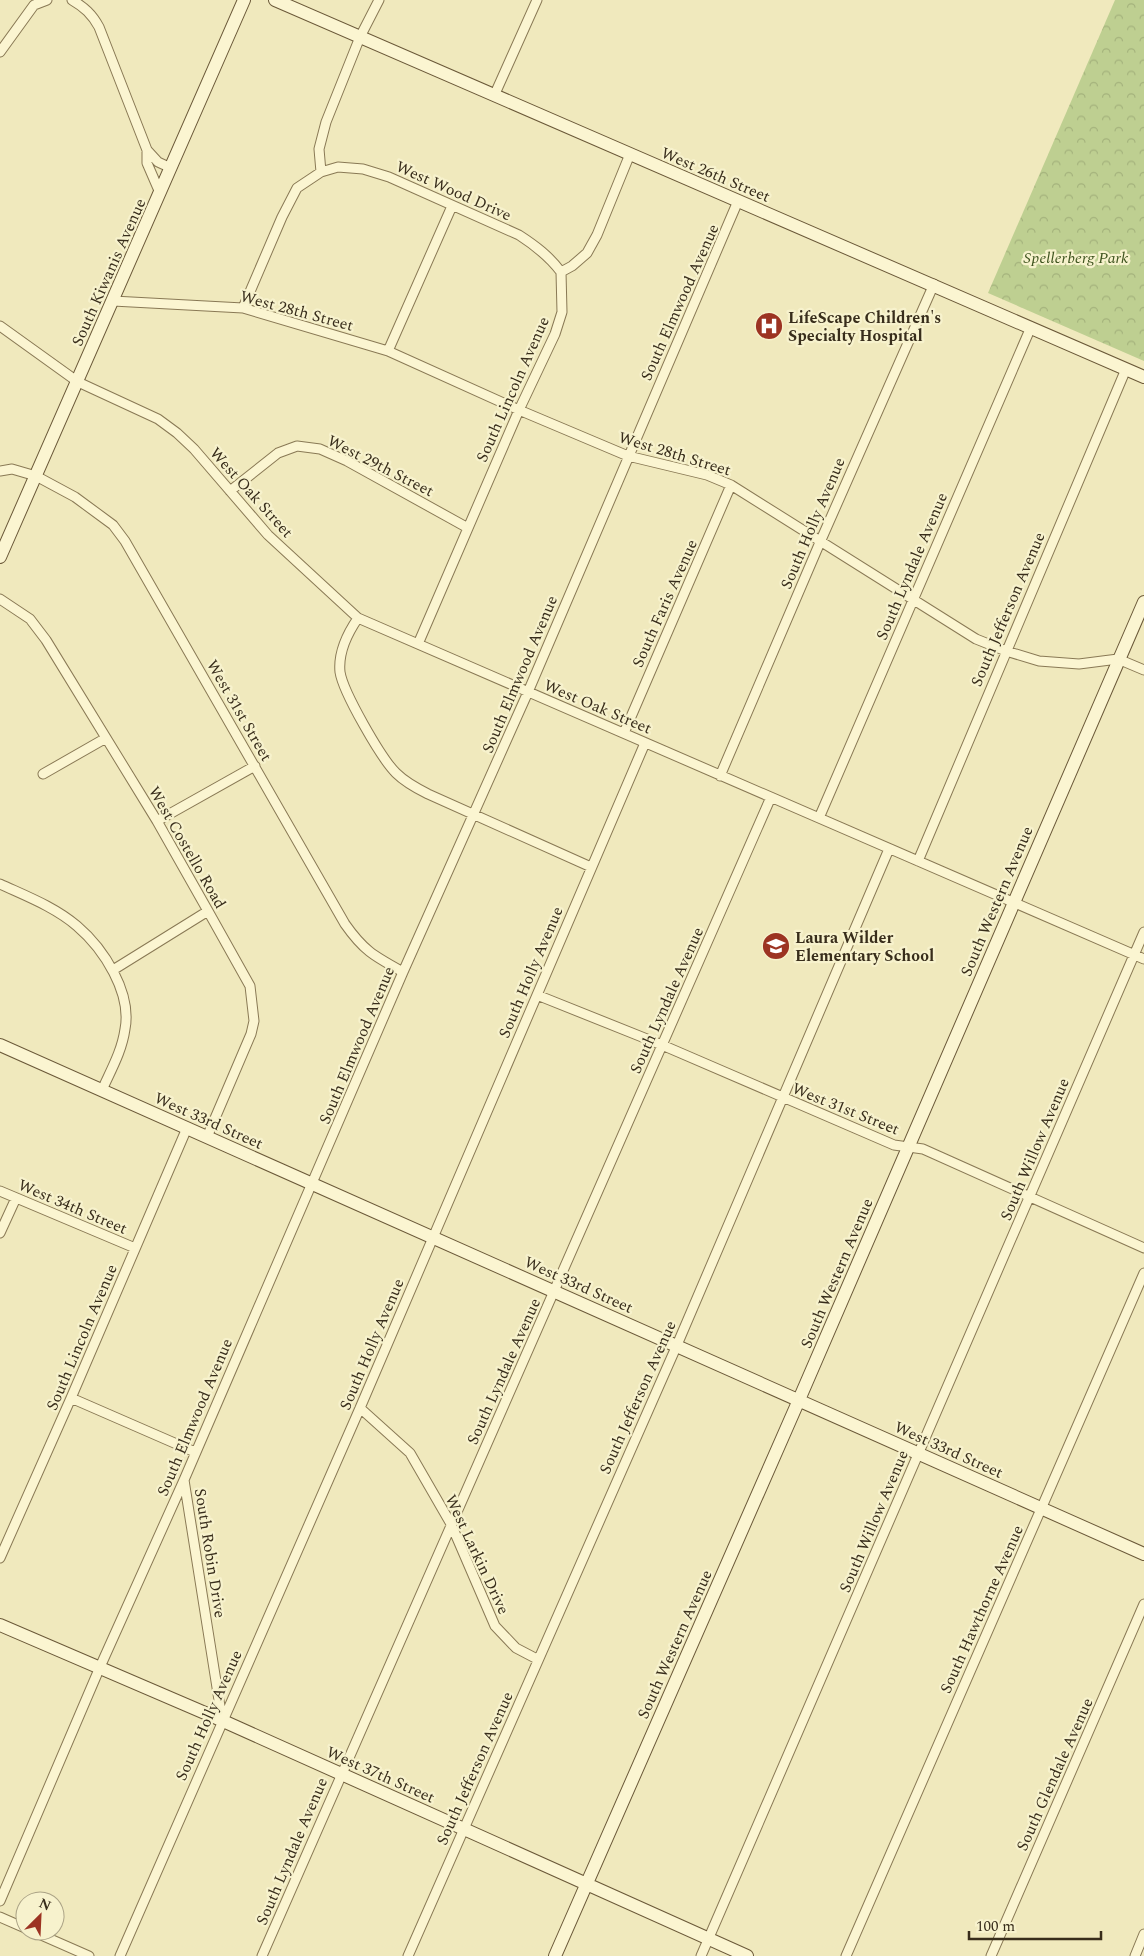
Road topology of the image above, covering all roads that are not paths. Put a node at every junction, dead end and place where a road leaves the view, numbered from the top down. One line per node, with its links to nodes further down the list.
1 (47, 0): 7 (street)
2 (72, 0): 11 (street)
3 (244, 0): 13 (street, South Kiwanis Avenue)
4 (275, 0): 8 (street, West 26th Street)
5 (379, 0): 8 (street)
6 (537, 0): 10 (street)
7 (31, 3): 9 (street)
8 (360, 37): 10 (street, West 26th Street); 14 (street)
9 (0, 52)
10 (494, 96): 12 (street, West 26th Street)
11 (147, 150): 13 (street); 15 (street)
12 (630, 154): 16 (street, West 26th Street); 18 (street)
13 (171, 168): 15 (street, South Kiwanis Avenue)
14 (321, 172): 17 (street, West Wood Drive); 21 (street)
15 (160, 193): 20 (street, South Kiwanis Avenue)
16 (738, 201): 19 (street, West 26th Street); 29 (street, South Elmwood Avenue)
17 (452, 206): 18 (street, West Wood Drive); 24 (street)
18 (561, 272): 28 (street, South Lincoln Avenue)
19 (934, 284): 23 (street, West 26th Street); 35 (street, South Holly Avenue)
20 (113, 301): 21 (street, West 28th Street); 27 (street, South Kiwanis Avenue)
21 (242, 308): 24 (street, West 28th Street)
22 (0, 326): 27 (street, West Oak Street)
23 (1031, 327): 25 (street, West 26th Street); 37 (street, South Lyndale Avenue)
24 (388, 351): 28 (street, West 28th Street)
25 (1126, 369): 26 (street, West 26th Street); 42 (street, South Jefferson Avenue)
26 (1144, 377)
27 (78, 382): 31 (street, South Kiwanis Avenue); 33 (street, West Oak Street)
28 (519, 410): 29 (street, West 28th Street); 34 (street, South Lincoln Avenue)
29 (628, 456): 32 (street, West 28th Street); 45 (street, South Elmwood Avenue)
30 (0, 471): 31 (street, West 31st Street)
31 (36, 476): 36 (street, South Kiwanis Avenue); 49 (street, West 31st Street)
32 (732, 485): 35 (street, West 28th Street); 46 (street, South Faris Avenue)
33 (230, 491): 34 (street, West 29th Street); 40 (street, West Oak Street)
34 (468, 528): 41 (street, South Lincoln Avenue)
35 (821, 540): 37 (street, West 28th Street); 51 (street, South Holly Avenue)
36 (0, 557)
37 (913, 598): 42 (street, West 28th Street); 54 (street, South Lyndale Avenue)
38 (0, 599): 47 (street, West Costello Road)
39 (1144, 602): 43 (street, South Western Avenue)
40 (358, 618): 41 (street, West Oak Street); 53 (street)
41 (418, 644): 45 (street, West Oak Street)
42 (1006, 651): 43 (street, West 28th Street); 57 (street, South Jefferson Avenue)
43 (1118, 660): 44 (street, West 28th Street); 60 (street, South Western Avenue)
44 (1144, 670)
45 (528, 692): 46 (street, West Oak Street); 53 (street, South Elmwood Avenue)
46 (624, 734): 48 (street, West Oak Street)
47 (106, 738): 50 (street); 55 (street, West Costello Road)
48 (645, 743): 51 (street, West Oak Street); 58 (street, South Holly Avenue)
49 (255, 766): 55 (street); 66 (street, West 31st Street)
50 (43, 774)
51 (720, 776): 52 (street, West Oak Street)
52 (771, 797): 54 (street, West Oak Street); 69 (street, South Lyndale Avenue)
53 (474, 814): 58 (street); 66 (street, South Elmwood Avenue)
54 (820, 818): 56 (street, West Oak Street)
55 (157, 821): 61 (street, West Costello Road)
56 (890, 849): 57 (street, West Oak Street); 71 (street, South Jefferson Avenue)
57 (918, 861): 60 (street, West Oak Street)
58 (591, 867): 67 (street, South Holly Avenue)
59 (0, 884): 65 (street)
60 (1013, 902): 63 (street, West Oak Street); 74 (street, South Western Avenue)
61 (208, 911): 65 (street); 73 (street, West Costello Road)
62 (1144, 932): 63 (street, South Willow Avenue)
63 (1134, 955): 64 (street, West Oak Street); 77 (street, South Willow Avenue)
64 (1144, 959)
65 (113, 970): 70 (street)
66 (403, 972): 75 (street, South Elmwood Avenue)
67 (537, 995): 69 (street, West 31st Street); 80 (street, South Holly Avenue)
68 (0, 1045): 70 (street, West 33rd Street)
69 (662, 1046): 71 (street, West 31st Street); 84 (street, South Lyndale Avenue)
70 (102, 1090): 72 (street, West 33rd Street)
71 (783, 1098): 74 (street, West 31st Street); 85 (street, South Jefferson Avenue)
72 (187, 1128): 73 (street, West 33rd Street); 81 (street, South Lincoln Avenue)
73 (208, 1137): 75 (street, West 33rd Street)
74 (908, 1147): 77 (street, West 31st Street); 87 (street, South Western Avenue)
75 (313, 1183): 80 (street, West 33rd Street); 89 (street, South Elmwood Avenue)
76 (0, 1191): 78 (street, West 34th Street)
77 (1031, 1196): 82 (street, West 31st Street); 90 (street, South Willow Avenue)
78 (16, 1198): 79 (street); 81 (street, West 34th Street)
79 (0, 1233)
80 (433, 1237): 84 (street, West 33rd Street); 88 (street, South Holly Avenue)
81 (135, 1248): 86 (street, South Lincoln Avenue)
82 (1144, 1248)
83 (1144, 1273): 92 (street, South Hawthorne Avenue)
84 (556, 1291): 85 (street, West 33rd Street); 93 (street, South Lyndale Avenue)
85 (677, 1345): 87 (street, West 33rd Street); 98 (street, South Jefferson Avenue)
86 (71, 1398): 89 (street); 95 (street, South Lincoln Avenue)
87 (799, 1399): 90 (street, West 33rd Street); 103 (street, South Western Avenue)
88 (360, 1408): 93 (street, West Larkin Drive); 100 (street, South Holly Avenue)
89 (195, 1452): 91 (street, South Elmwood Avenue)
90 (919, 1453): 92 (street, West 33rd Street); 108 (street, South Willow Avenue)
91 (184, 1480): 99 (street, South Elmwood Avenue); 100 (street, South Robin Drive)
92 (1042, 1508): 94 (street, West 33rd Street); 117 (street, South Hawthorne Avenue)
93 (451, 1524): 98 (street, West Larkin Drive); 101 (street, South Lyndale Avenue)
94 (1144, 1554)
95 (0, 1558)
96 (1144, 1604): 118 (street, South Glendale Avenue)
97 (0, 1625): 99 (street, West 37th Street)
98 (538, 1659): 102 (street, South Jefferson Avenue)
99 (100, 1667): 100 (street, West 37th Street); 104 (street, South Elmwood Avenue)
100 (222, 1721): 101 (street, West 37th Street); 111 (street, South Holly Avenue)
101 (341, 1774): 102 (street, West 37th Street); 112 (street, South Lyndale Avenue)
102 (463, 1830): 103 (street, West 37th Street); 113 (street, South Jefferson Avenue)
103 (586, 1884): 108 (street, West 37th Street); 114 (street, South Western Avenue)
104 (0, 1900)
105 (0, 1917): 106 (street)
106 (15, 1924)
107 (1144, 1934): 119 (street)
108 (708, 1939): 115 (street, South Willow Avenue); 116 (street, West 37th Street)
109 (55, 1941): 110 (street)
110 (89, 1956)
111 (120, 1956)
112 (262, 1956)
113 (408, 1956)
114 (554, 1956)
115 (701, 1956)
116 (747, 1956)
117 (846, 1956)
118 (990, 1956)
119 (1134, 1956)

